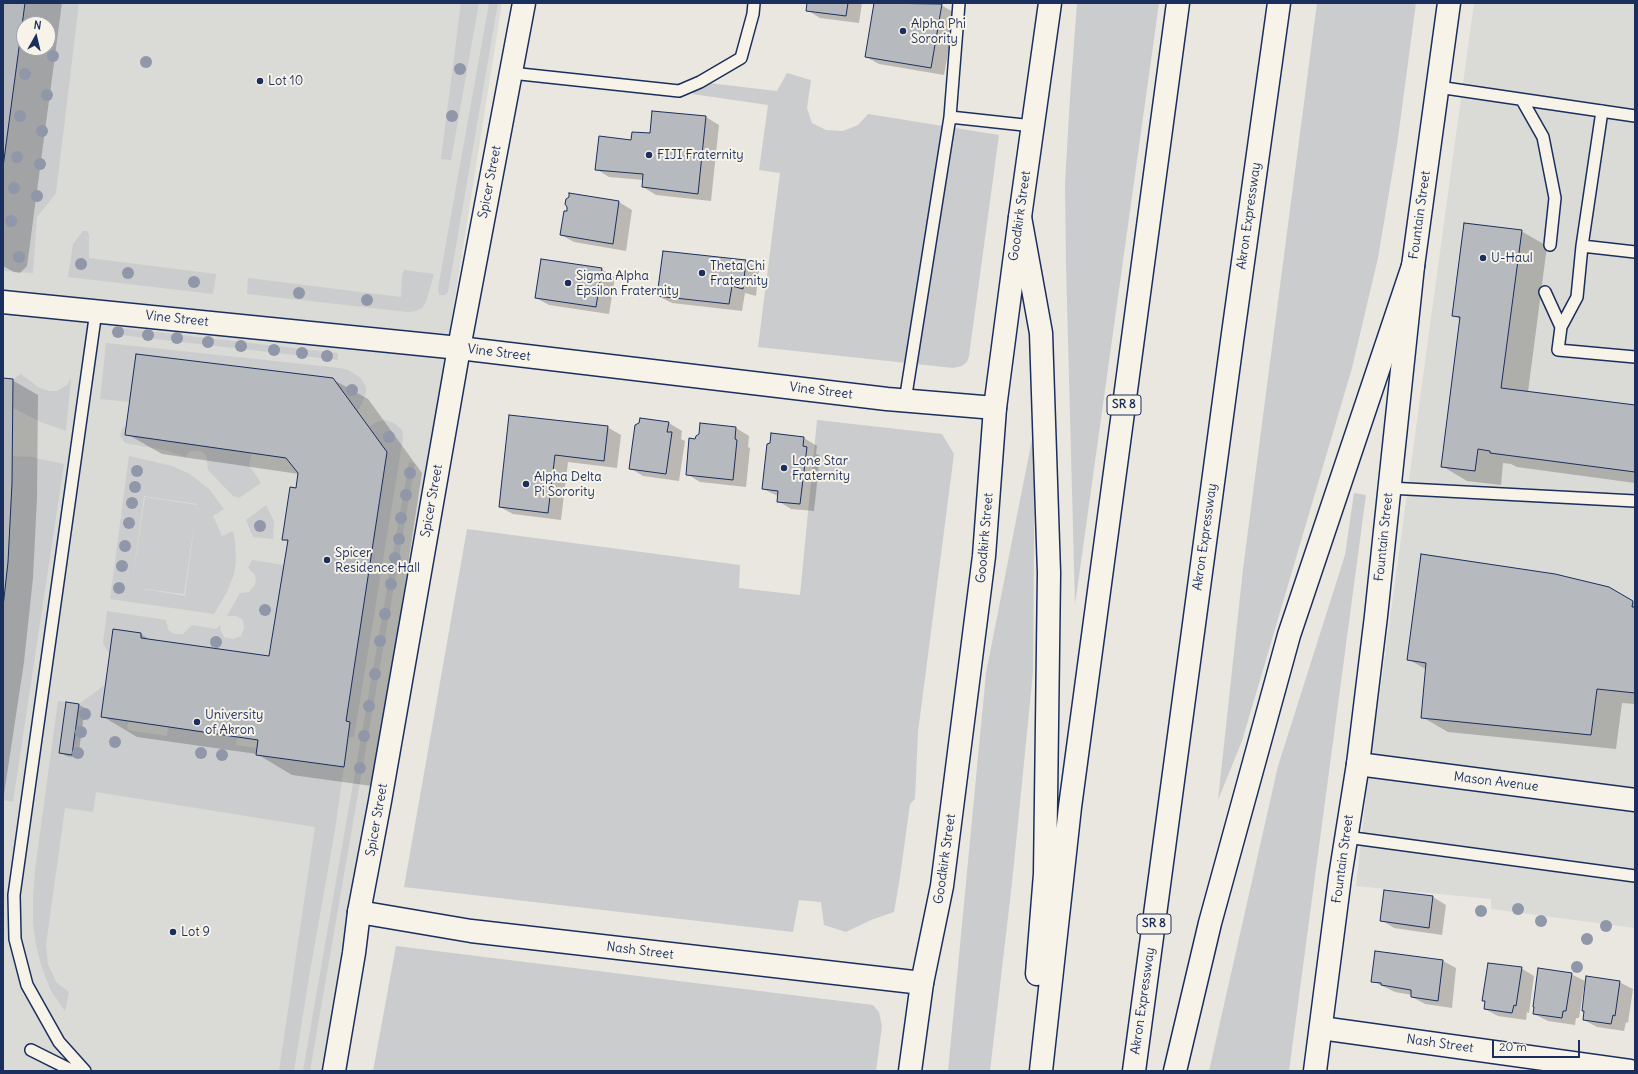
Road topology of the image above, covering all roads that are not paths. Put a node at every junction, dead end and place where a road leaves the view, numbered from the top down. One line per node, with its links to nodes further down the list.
1 (524, 3): 8 (main road, Spicer Street)
2 (754, 3): 8 (lane)
3 (959, 3): 13 (lane)
4 (1050, 3): 14 (main road, Goodkirk Street)
5 (1178, 3): 43 (main road, SR 8)
6 (1279, 3): 44 (main road, Akron Expressway / SR 8)
7 (1449, 3): 9 (main road, Fountain Street)
8 (511, 73): 24 (main road, Spicer Street)
9 (1438, 86): 10 (lane); 19 (main road, Fountain Street)
10 (1522, 100): 11 (lane); 16 (lane)
11 (1602, 111): 12 (lane); 17 (lane)
12 (1635, 116)
13 (950, 117): 14 (lane); 26 (lane)
14 (1033, 126): 15 (main road, Goodkirk Street)
15 (1020, 217): 27 (main road, Goodkirk Street); 42 (main road)
16 (1550, 245)
17 (1582, 246): 18 (lane); 23 (lane)
18 (1635, 252)
19 (1413, 266): 28 (main road, Fountain Street); 45 (main road)
20 (1545, 292): 23 (lane)
21 (3, 302): 22 (main road, Vine Street)
22 (96, 311): 24 (main road, Vine Street); 39 (lane)
23 (1561, 327): 25 (lane)
24 (459, 348): 26 (main road, Vine Street); 34 (main road, Spicer Street)
25 (1635, 357)
26 (905, 401): 27 (main road, Vine Street)
27 (995, 408): 35 (main road, Goodkirk Street)
28 (1389, 488): 29 (lane); 30 (main road, Fountain Street)
29 (1635, 501)
30 (1358, 764): 31 (main road, Mason Avenue); 32 (main road, Fountain Street)
31 (1635, 800)
32 (1346, 838): 33 (lane); 36 (main road, Fountain Street)
33 (1635, 876)
34 (360, 912): 35 (main road, Nash Street); 40 (main road, Spicer Street)
35 (922, 983): 41 (main road, Goodkirk Street)
36 (1321, 1028): 46 (main road, Fountain Street); 47 (main road, Nash Street)
37 (31, 1050): 38 (lane)
38 (73, 1071)
39 (84, 1071)
40 (334, 1071)
41 (910, 1071)
42 (1029, 1071)
43 (1041, 1071)
44 (1134, 1071)
45 (1175, 1071)
46 (1315, 1071)
47 (1630, 1071)

